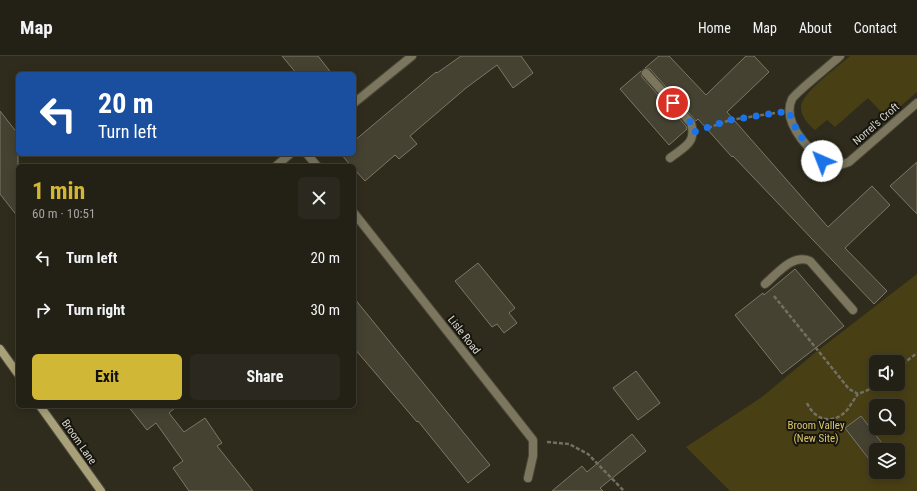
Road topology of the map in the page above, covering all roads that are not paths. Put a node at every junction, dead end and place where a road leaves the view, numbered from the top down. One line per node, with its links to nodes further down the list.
1 (412, 56): 4 (street)
2 (840, 56): 5 (street, Norrel's Croft)
3 (646, 73): 8 (street)
4 (356, 101)
5 (917, 103)
6 (288, 156): 9 (street)
7 (309, 156): 10 (street)
8 (670, 158)
9 (278, 164)
10 (315, 164)
11 (356, 216): 17 (street, Lisle Road)
12 (765, 284): 13 (street)
13 (853, 310)
14 (0, 349): 15 (main road)
15 (16, 371)
16 (41, 408): 18 (main road, Broom Lane)
17 (528, 478)
18 (101, 491)

